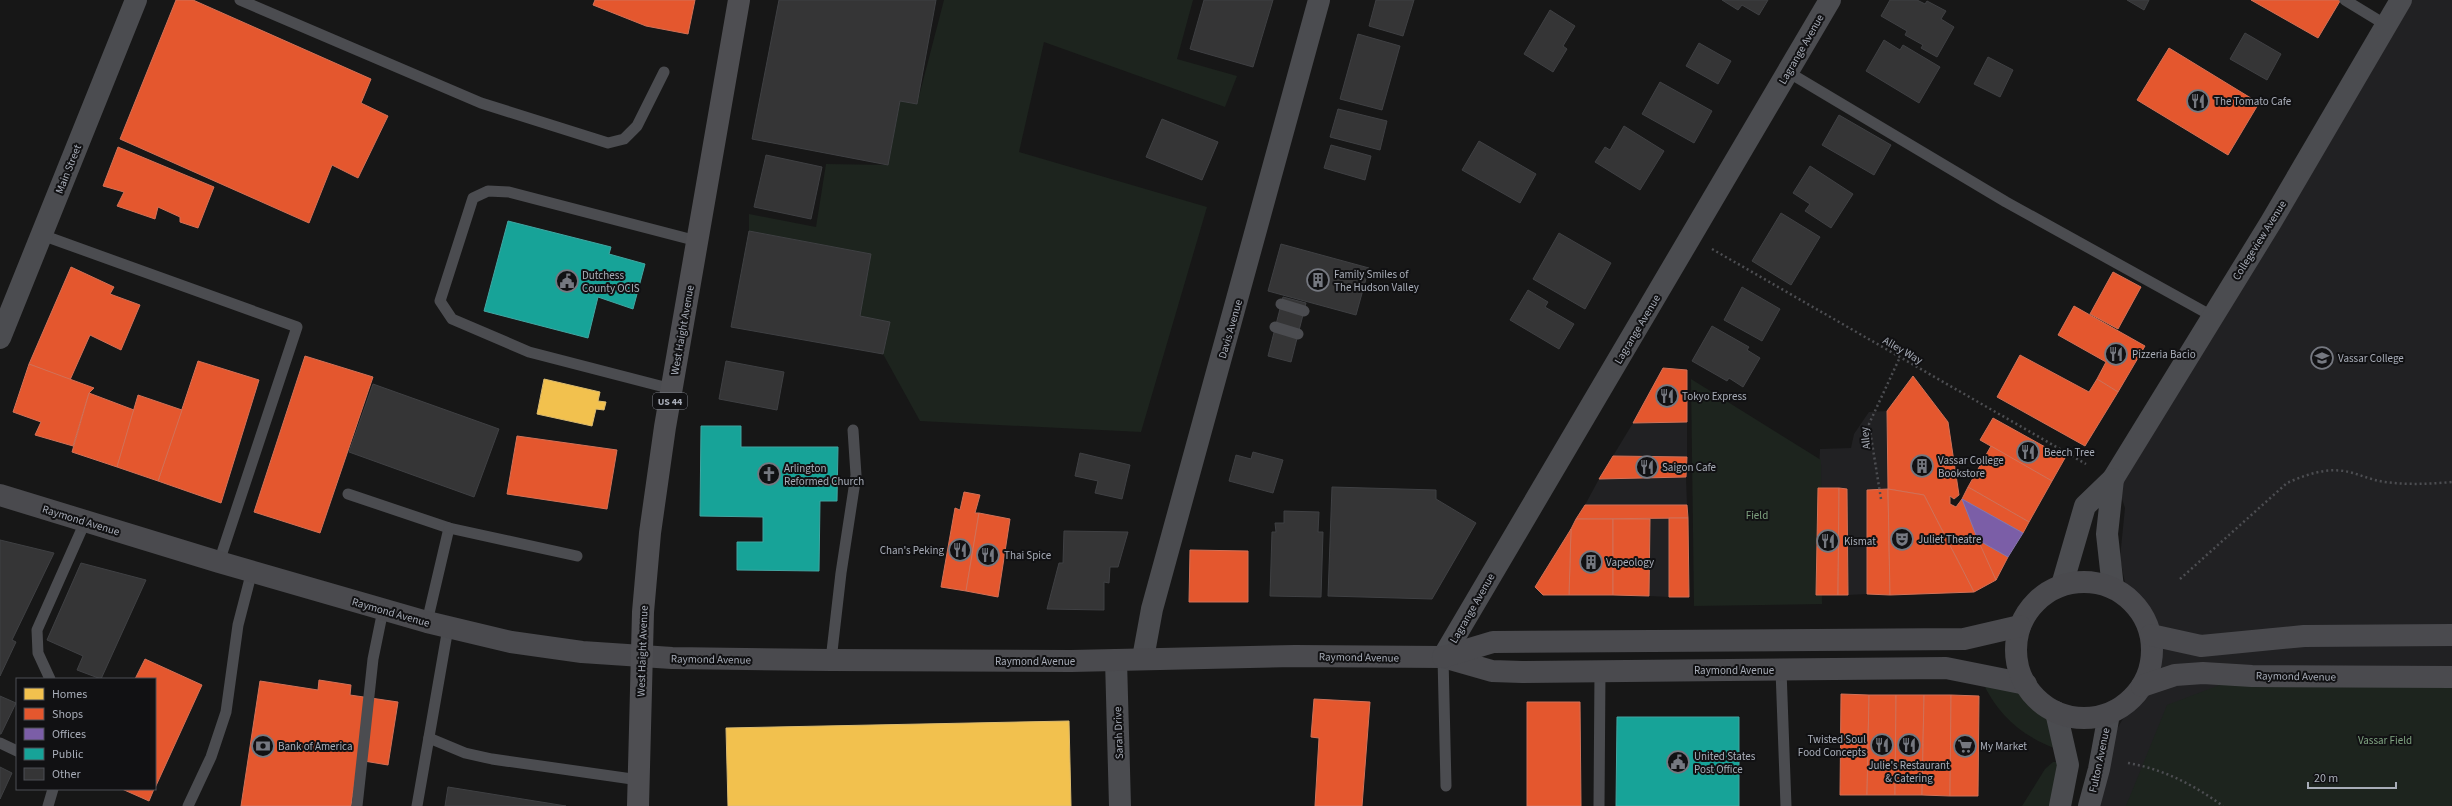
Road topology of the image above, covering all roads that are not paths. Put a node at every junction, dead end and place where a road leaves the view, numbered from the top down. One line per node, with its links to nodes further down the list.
1 (136, 0): 11 (street, Main Street)
2 (240, 0): 9 (lane)
3 (739, 0): 12 (highway, West Haight Avenue / US 44)
4 (1319, 0): 38 (street, Davis Avenue)
5 (1830, 0): 10 (street, Lagrange Avenue)
6 (2345, 0): 8 (lane)
7 (2401, 0): 8 (street, Collegeview Avenue)
8 (2386, 25): 15 (street, Collegeview Avenue)
9 (664, 72)
10 (1788, 72): 15 (lane); 39 (street, Lagrange Avenue)
11 (42, 235): 18 (street, Main Street); 27 (lane)
12 (697, 241): 19 (highway, West Haight Avenue / US 44); 19 (lane)
13 (1281, 304): 14 (lane)
14 (1304, 311)
15 (2212, 316): 21 (street, Collegeview Avenue)
16 (1276, 327): 17 (lane)
17 (1298, 334)
18 (0, 338)
19 (672, 389): 37 (highway, West Haight Avenue / US 44)
20 (853, 430): 40 (lane)
21 (2113, 479): 29 (street, Collegeview Avenue); 30 (street, Collegeview Avenue)
22 (348, 494): 25 (lane)
23 (0, 495): 24 (main road, Raymond Avenue)
24 (85, 522): 27 (main road, Raymond Avenue); 45 (lane)
25 (449, 528): 26 (lane); 32 (lane)
26 (577, 556)
27 (219, 562): 28 (main road, Raymond Avenue)
28 (252, 571): 31 (main road, Raymond Avenue); 57 (lane)
29 (2062, 585): 30 (main road); 33 (main road)
30 (2113, 588): 35 (main road)
31 (383, 610): 32 (main road, Raymond Avenue); 58 (lane)
32 (427, 622): 34 (main road, Raymond Avenue)
33 (2020, 626): 39 (main road, Raymond Avenue); 46 (main road)
34 (448, 628): 37 (main road, Raymond Avenue); 50 (lane)
35 (2151, 635): 36 (main road); 47 (main road)
36 (2452, 635)
37 (642, 656): 40 (main road, Raymond Avenue); 53 (highway, West Haight Avenue / US 44)
38 (1143, 658): 39 (main road, Raymond Avenue); 41 (main road, Raymond Avenue)
39 (1443, 658): 43 (main road, Raymond Avenue); 54 (lane)
40 (831, 660): 41 (main road, Raymond Avenue)
41 (1116, 660): 61 (street, Sarah Drive)
42 (1781, 670): 43 (main road, Raymond Avenue); 46 (main road, Raymond Avenue); 63 (lane)
43 (1600, 671): 62 (lane)
44 (2452, 677): 47 (main road, Raymond Avenue)
45 (50, 678)
46 (2026, 684): 48 (main road)
47 (2142, 686): 49 (main road)
48 (2056, 712): 49 (main road); 64 (street)
49 (2109, 714): 65 (street, Fulton Avenue)
50 (429, 738): 53 (lane); 59 (lane)
51 (0, 743): 52 (lane)
52 (16, 751)
53 (639, 780): 60 (highway, West Haight Avenue / US 44)
54 (1446, 786)
55 (53, 790): 56 (lane)
56 (48, 806)
57 (188, 806)
58 (357, 806)
59 (417, 806)
60 (638, 806)
61 (1120, 806)
62 (1599, 806)
63 (1786, 806)
64 (2060, 806)
65 (2089, 806)

